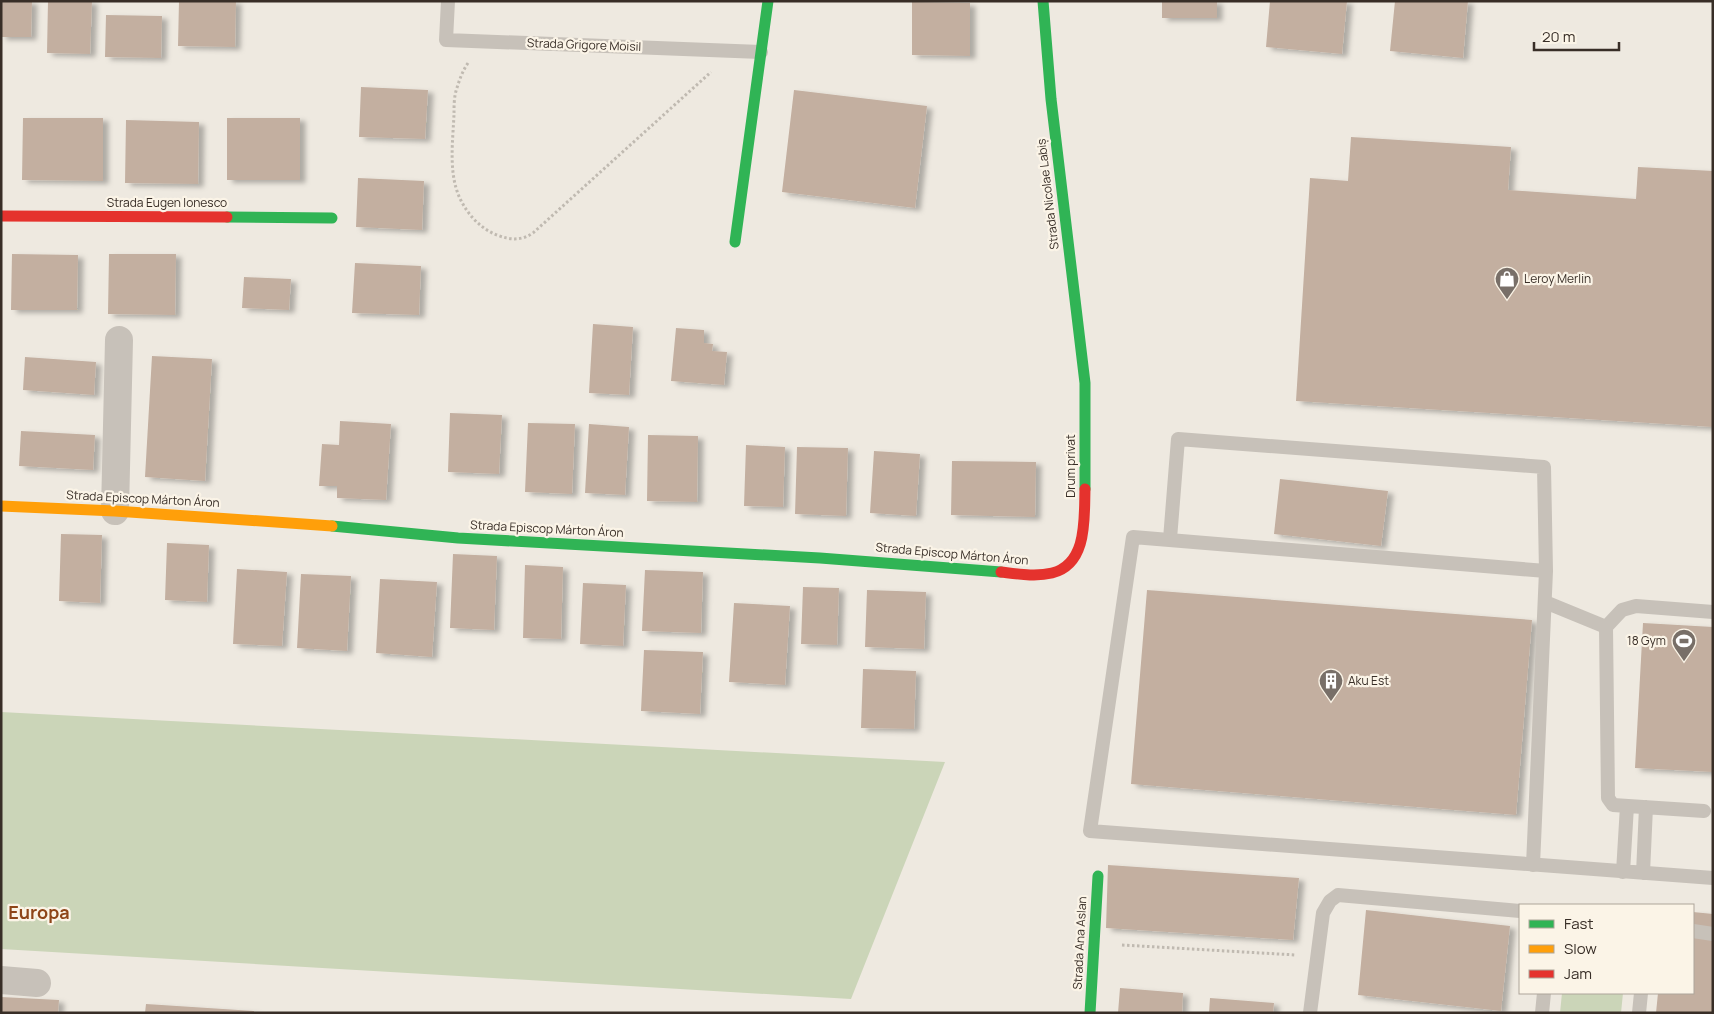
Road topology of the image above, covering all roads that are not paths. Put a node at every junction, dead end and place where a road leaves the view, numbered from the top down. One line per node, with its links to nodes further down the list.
1 (448, 1): 4 (lane, Strada Grigore Moisil)
2 (768, 1): 4 (street)
3 (1043, 1): 9 (street, Strada Nicolae Labiș)
4 (761, 52): 7 (street)
5 (1, 216): 6 (street, Strada Eugen Ionesco)
6 (332, 218)
7 (735, 242)
8 (119, 340): 11 (street)
9 (1084, 383): 13 (street, Drum privat)
10 (1, 506): 11 (street, Strada Episcop Márton Áron)
11 (115, 510): 13 (street, Strada Episcop Márton Áron)
12 (1170, 539): 14 (lane); 14 (lane); 21 (lane)
13 (1080, 548)
14 (1546, 571): 15 (lane)
15 (1545, 602): 17 (lane); 21 (lane)
16 (1713, 612): 17 (lane)
17 (1606, 627): 18 (lane)
18 (1627, 806): 19 (lane); 22 (lane)
19 (1646, 807): 20 (lane); 23 (lane)
20 (1704, 811)
21 (1533, 865): 22 (lane)
22 (1623, 872): 23 (lane)
23 (1643, 873): 25 (lane)
24 (1098, 876): 33 (street, Strada Ana Aslan)
25 (1713, 878)
26 (1519, 911): 34 (lane)
27 (1694, 931): 28 (lane)
28 (1713, 934)
29 (1, 980): 30 (street)
30 (37, 983)
31 (1544, 994): 35 (lane)
32 (1642, 994): 36 (lane)
33 (1090, 1013)
34 (1310, 1013)
35 (1542, 1013)
36 (1639, 1013)

